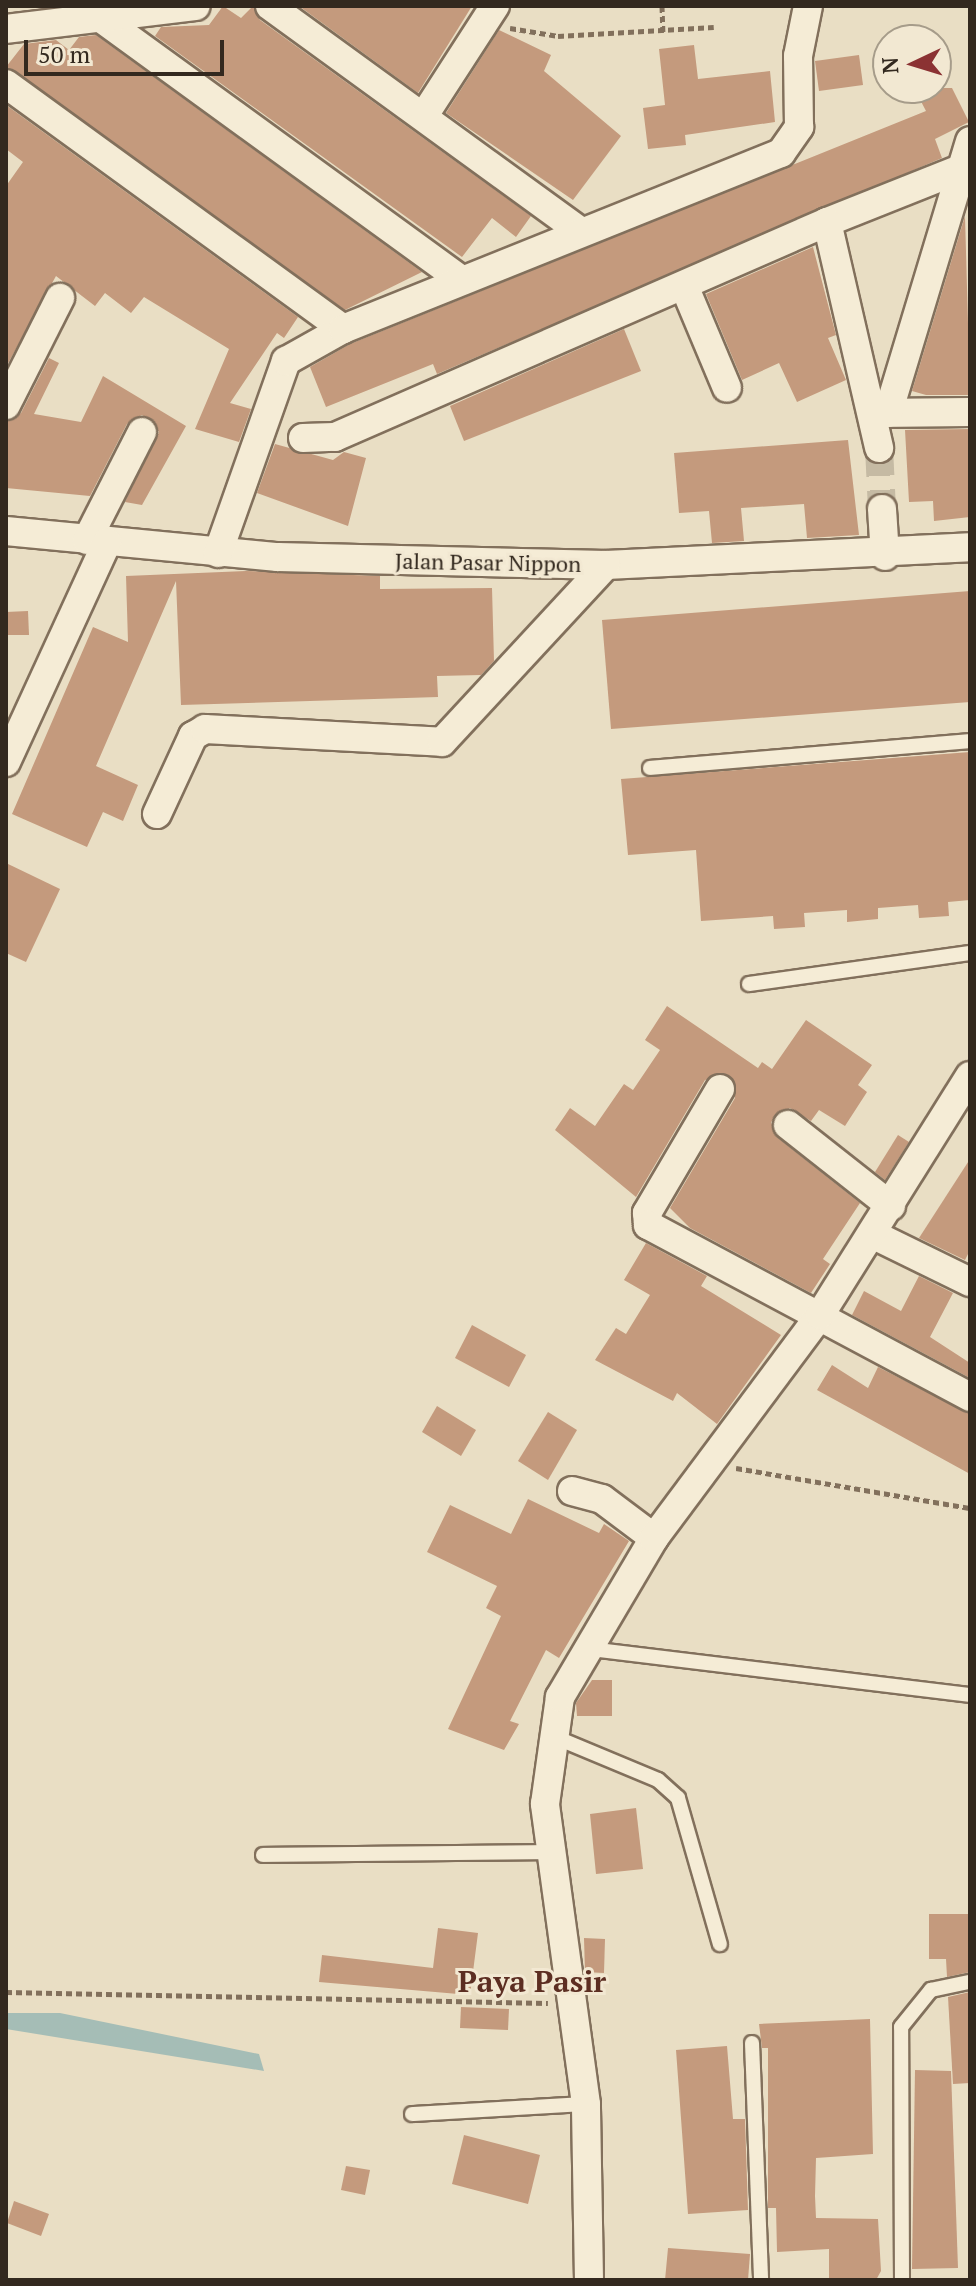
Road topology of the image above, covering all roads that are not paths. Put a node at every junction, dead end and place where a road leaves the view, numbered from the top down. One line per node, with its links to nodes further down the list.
1 (196, 6): 5 (street)
2 (270, 6): 8 (street)
3 (808, 6): 12 (street)
4 (492, 15): 8 (street)
5 (98, 16): 6 (street); 13 (street)
6 (6, 29)
7 (6, 84): 16 (street)
8 (425, 114): 12 (street)
9 (970, 141): 10 (street)
10 (958, 170): 11 (street); 20 (street)
11 (827, 222): 14 (street); 20 (street)
12 (580, 231): 13 (street)
13 (462, 280): 16 (street)
14 (685, 288): 17 (street); 22 (street)
15 (60, 298): 18 (street)
16 (343, 329): 28 (street)
17 (727, 388)
18 (6, 405)
19 (970, 412): 20 (street)
20 (882, 413): 23 (street)
21 (142, 432): 26 (street)
22 (303, 438)
23 (879, 448)
24 (882, 509): 29 (street)
25 (6, 531): 26 (street, Jalan Pasar Nippon)
26 (97, 541): 28 (street, Jalan Pasar Nippon); 32 (street)
27 (970, 547): 29 (street, Jalan Pasar Nippon)
28 (218, 553): 30 (street, Jalan Pasar Nippon)
29 (885, 556): 30 (street, Jalan Pasar Nippon)
30 (606, 565): 34 (street)
31 (970, 741): 33 (lane)
32 (6, 762)
33 (650, 768)
34 (157, 814)
35 (970, 953): 36 (lane)
36 (749, 984)
37 (970, 1076): 40 (street)
38 (720, 1089): 43 (street)
39 (788, 1125): 40 (street)
40 (891, 1206): 41 (street)
41 (872, 1234): 42 (street); 43 (street)
42 (970, 1282)
43 (820, 1315): 44 (street); 46 (street)
44 (970, 1397)
45 (572, 1491): 46 (street)
46 (654, 1538): 47 (street)
47 (590, 1649): 48 (lane); 49 (street)
48 (970, 1695)
49 (550, 1734): 50 (street); 52 (lane)
50 (549, 1852): 51 (lane); 55 (street)
51 (263, 1855)
52 (720, 1944)
53 (970, 1982): 59 (lane)
54 (752, 2043): 58 (lane)
55 (586, 2104): 56 (lane); 57 (street)
56 (412, 2114)
57 (589, 2280)
58 (761, 2280)
59 (902, 2280)

